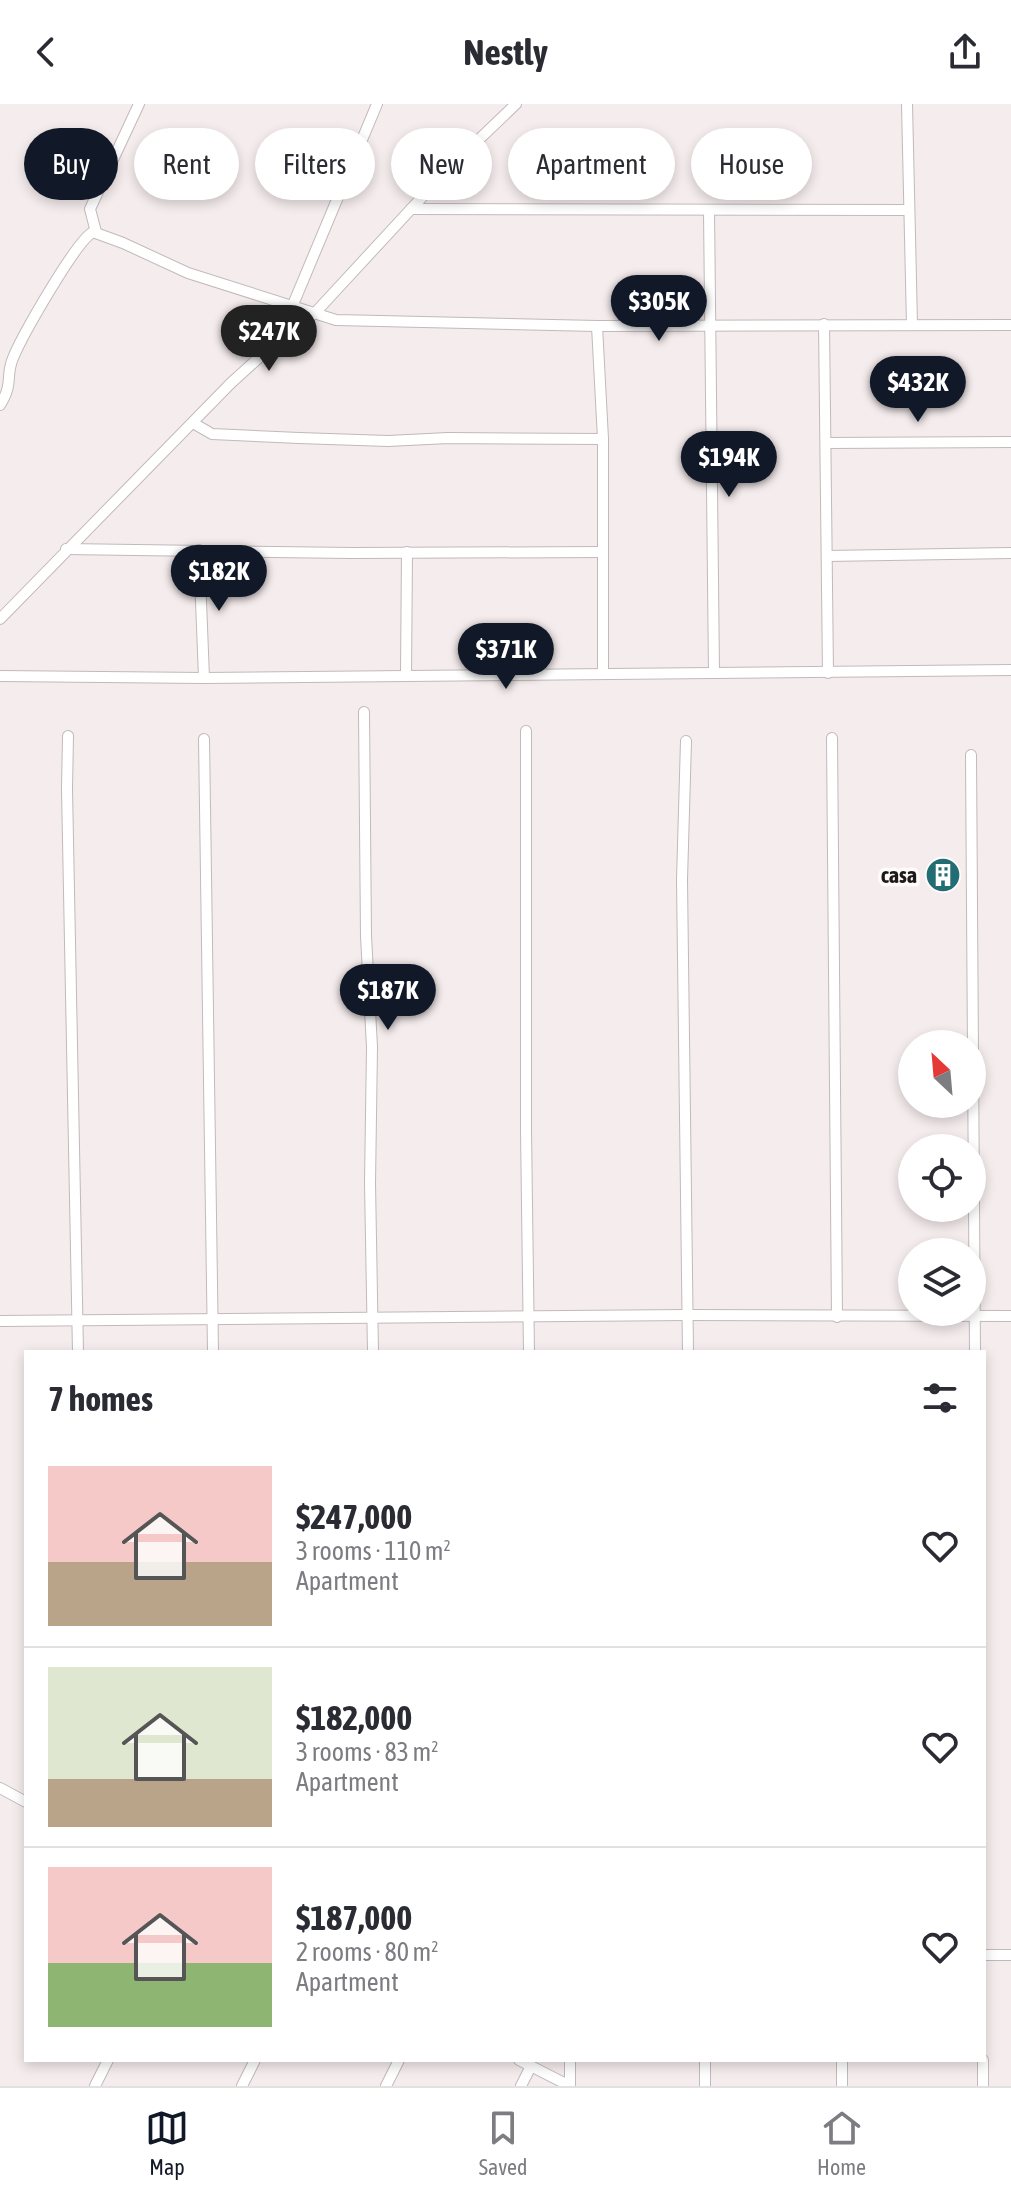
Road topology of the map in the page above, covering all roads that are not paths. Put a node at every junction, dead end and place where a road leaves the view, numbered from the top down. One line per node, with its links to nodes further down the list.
1 (139, 104): 8 (street)
2 (377, 104): 9 (street)
3 (516, 104): 5 (street)
4 (907, 104): 7 (street)
5 (411, 209): 6 (street); 10 (street)
6 (709, 210): 7 (street); 12 (street)
7 (907, 210): 13 (street)
8 (96, 232): 9 (street); 16 (street)
9 (292, 307): 10 (street)
10 (314, 314): 15 (street); 17 (street)
11 (824, 324): 12 (street); 13 (street); 20 (street)
12 (709, 325): 15 (street); 30 (street)
13 (912, 325): 14 (street)
14 (1011, 325)
15 (597, 326): 18 (street)
16 (0, 405)
17 (193, 423): 18 (street); 21 (street)
18 (603, 439): 24 (street)
19 (1011, 442): 20 (street)
20 (826, 443): 26 (street)
21 (66, 549): 22 (street); 27 (street)
22 (199, 550): 23 (street); 34 (street)
23 (407, 552): 24 (street); 32 (street)
24 (602, 552): 29 (street)
25 (1011, 553): 26 (street)
26 (827, 556): 31 (street)
27 (0, 619)
28 (1011, 670): 31 (street)
29 (603, 673): 30 (street); 32 (street)
30 (714, 673): 31 (street)
31 (828, 673)
32 (406, 675): 34 (street)
33 (0, 676): 34 (street)
34 (204, 678)
35 (364, 712): 49 (street)
36 (526, 731): 44 (street)
37 (68, 736): 51 (street)
38 (832, 738): 47 (street)
39 (204, 739): 50 (street)
40 (686, 741): 43 (street)
41 (971, 755): 42 (street)
42 (974, 1238)
43 (687, 1315): 44 (street); 47 (street); 58 (street)
44 (529, 1316): 49 (street); 57 (street)
45 (986, 1316): 46 (street)
46 (1011, 1316)
47 (837, 1317): 48 (street)
48 (898, 1317)
49 (373, 1318): 50 (street); 56 (street)
50 (214, 1319): 51 (street); 55 (street)
51 (78, 1320): 52 (street); 54 (street)
52 (0, 1321)
53 (975, 1326): 59 (street)
54 (78, 1350)
55 (213, 1350)
56 (373, 1350)
57 (529, 1350)
58 (688, 1350)
59 (975, 1350)
60 (0, 1788): 61 (street)
61 (24, 1801)
62 (986, 1955): 63 (street)
63 (1011, 1955)
64 (107, 2062): 73 (street)
65 (254, 2062): 74 (street)
66 (398, 2062): 75 (street)
67 (523, 2062): 72 (street)
68 (570, 2062): 77 (street)
69 (705, 2062): 78 (street)
70 (842, 2062): 79 (street)
71 (983, 2062): 80 (street)
72 (531, 2066): 76 (street); 77 (street)
73 (95, 2086)
74 (242, 2086)
75 (386, 2086)
76 (521, 2086)
77 (570, 2086)
78 (705, 2086)
79 (842, 2086)
80 (983, 2086)

